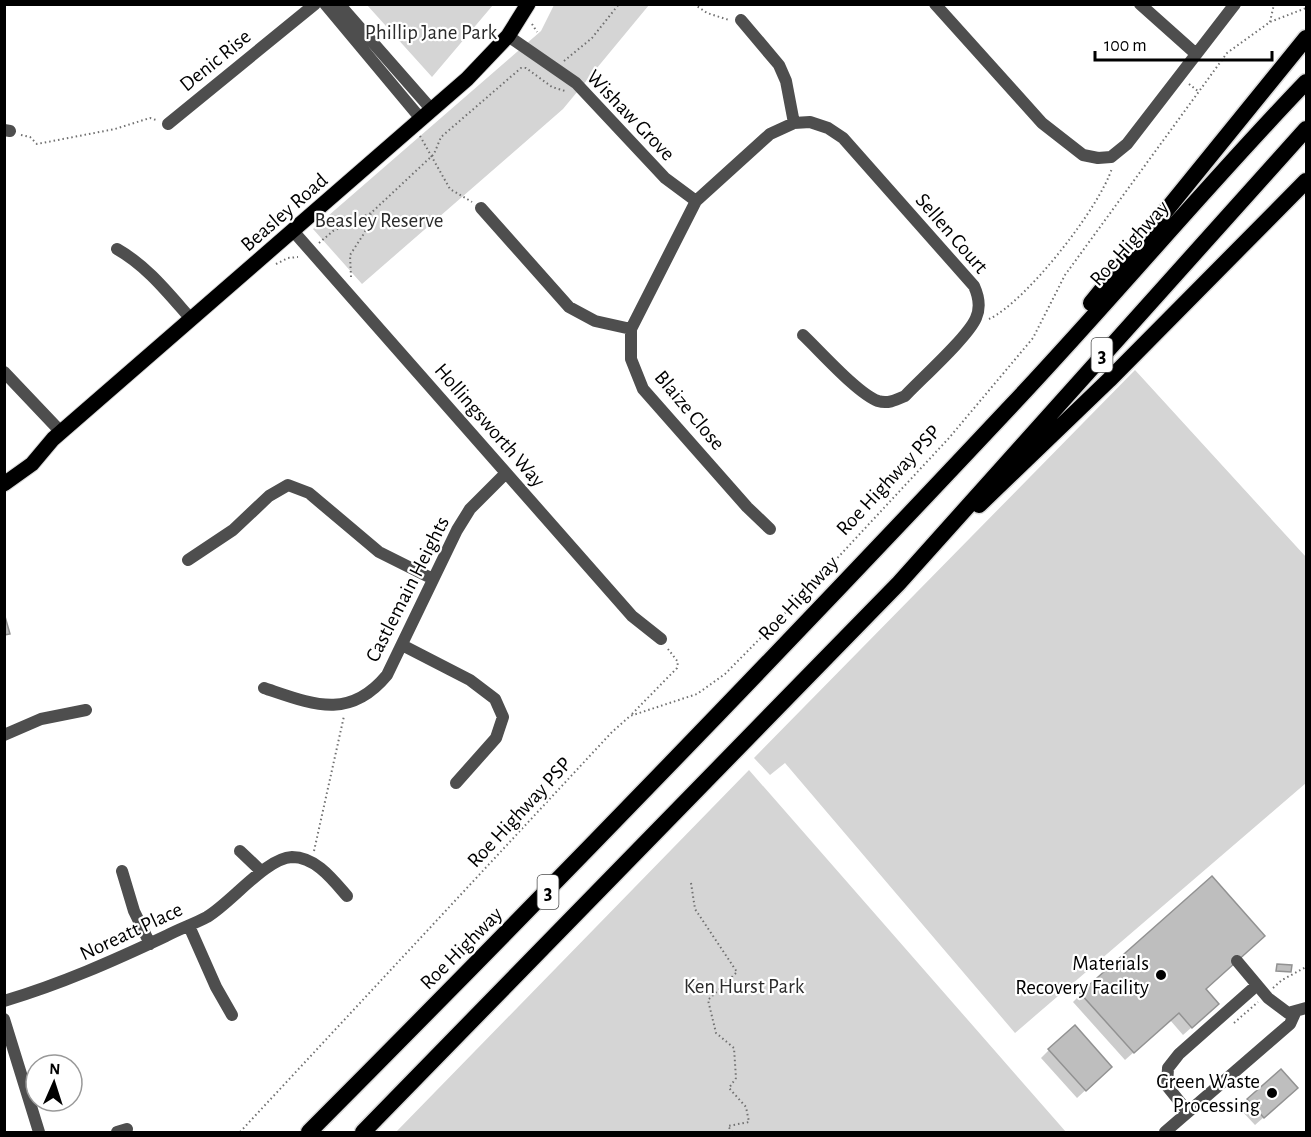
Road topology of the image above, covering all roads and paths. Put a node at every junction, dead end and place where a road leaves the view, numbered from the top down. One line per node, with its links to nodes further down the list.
1 (315, 4): 22 (street, Denic Rise)
2 (325, 4): 20 (street)
3 (339, 4): 20 (street)
4 (528, 4): 14 (main road, Beasley Road)
5 (619, 4): 17 (path)
6 (694, 4): 12 (path)
7 (935, 4): 26 (street)
8 (1140, 4): 16 (street)
9 (1234, 4): 16 (street)
10 (1274, 4): 13 (path)
11 (1306, 8): 13 (path, Roe Highway PSP)
12 (741, 20): 21 (street)
13 (1270, 21): 54 (path, Roe Highway PSP)
14 (508, 36): 19 (street, Wishaw Grove); 20 (main road, Beasley Road)
15 (1306, 38): 40 (highway)
16 (1196, 54): 26 (street)
17 (564, 61)
18 (1306, 82): 40 (highway, Roe Highway / 3)
19 (576, 83): 25 (path); 28 (street, Wishaw Grove)
20 (421, 119): 25 (path); 31 (main road, Beasley Road)
21 (794, 123): 28 (street); 36 (street, Sellen Court)
22 (168, 124): 24 (path)
23 (1306, 129): 48 (highway, 3)
24 (7, 131)
25 (432, 156): 29 (path); 30 (path)
26 (1111, 157): 36 (path)
27 (1306, 181): 48 (highway)
28 (696, 201): 37 (street, Blaize Close)
29 (481, 208): 37 (street)
30 (371, 213): 32 (path); 34 (path)
31 (294, 232): 34 (street, Hollingsworth Way); 35 (main road, Beasley Road)
32 (317, 244)
33 (117, 249): 35 (street)
34 (345, 290): 42 (street, Hollingsworth Way)
35 (191, 319): 41 (main road, Beasley Road)
36 (976, 319): 38 (street)
37 (631, 329): 45 (street, Blaize Close)
38 (802, 335)
39 (4, 372): 41 (street)
40 (1016, 401): 74 (highway, Roe Highway / 3)
41 (57, 436): 43 (main road, Beasley Road); 44 (main road, Beasley Road)
42 (506, 473): 47 (street, Castlemain Heights); 49 (street, Hollingsworth Way)
43 (4, 474)
44 (4, 484)
45 (770, 529)
46 (188, 560): 47 (street)
47 (433, 579): 50 (street, Castlemain Heights)
48 (899, 583): 75 (highway, 3)
49 (661, 639): 54 (path)
50 (402, 645): 52 (street, Castlemain Heights); 56 (street)
51 (264, 688): 52 (street, Castlemain Heights)
52 (343, 704): 58 (path)
53 (86, 710): 55 (street)
54 (630, 716): 73 (path, Roe Highway PSP)
55 (4, 735)
56 (456, 783)
57 (240, 851): 60 (street)
58 (309, 861): 60 (street, Noreatt Place); 62 (street)
59 (122, 871): 64 (street)
60 (261, 871): 63 (street, Noreatt Place)
61 (691, 883): 76 (path)
62 (347, 896)
63 (189, 926): 64 (street, Noreatt Place); 69 (street)
64 (150, 944): 67 (street, Noreatt Place)
65 (1237, 962): 66 (street)
66 (1257, 985): 68 (street); 71 (street)
67 (4, 1001)
68 (1301, 1010): 71 (street)
69 (232, 1015)
70 (4, 1019): 72 (street)
71 (1188, 1112): 77 (street)
72 (39, 1132)
73 (240, 1132)
74 (309, 1132)
75 (363, 1132)
76 (732, 1132)
77 (1165, 1132)

